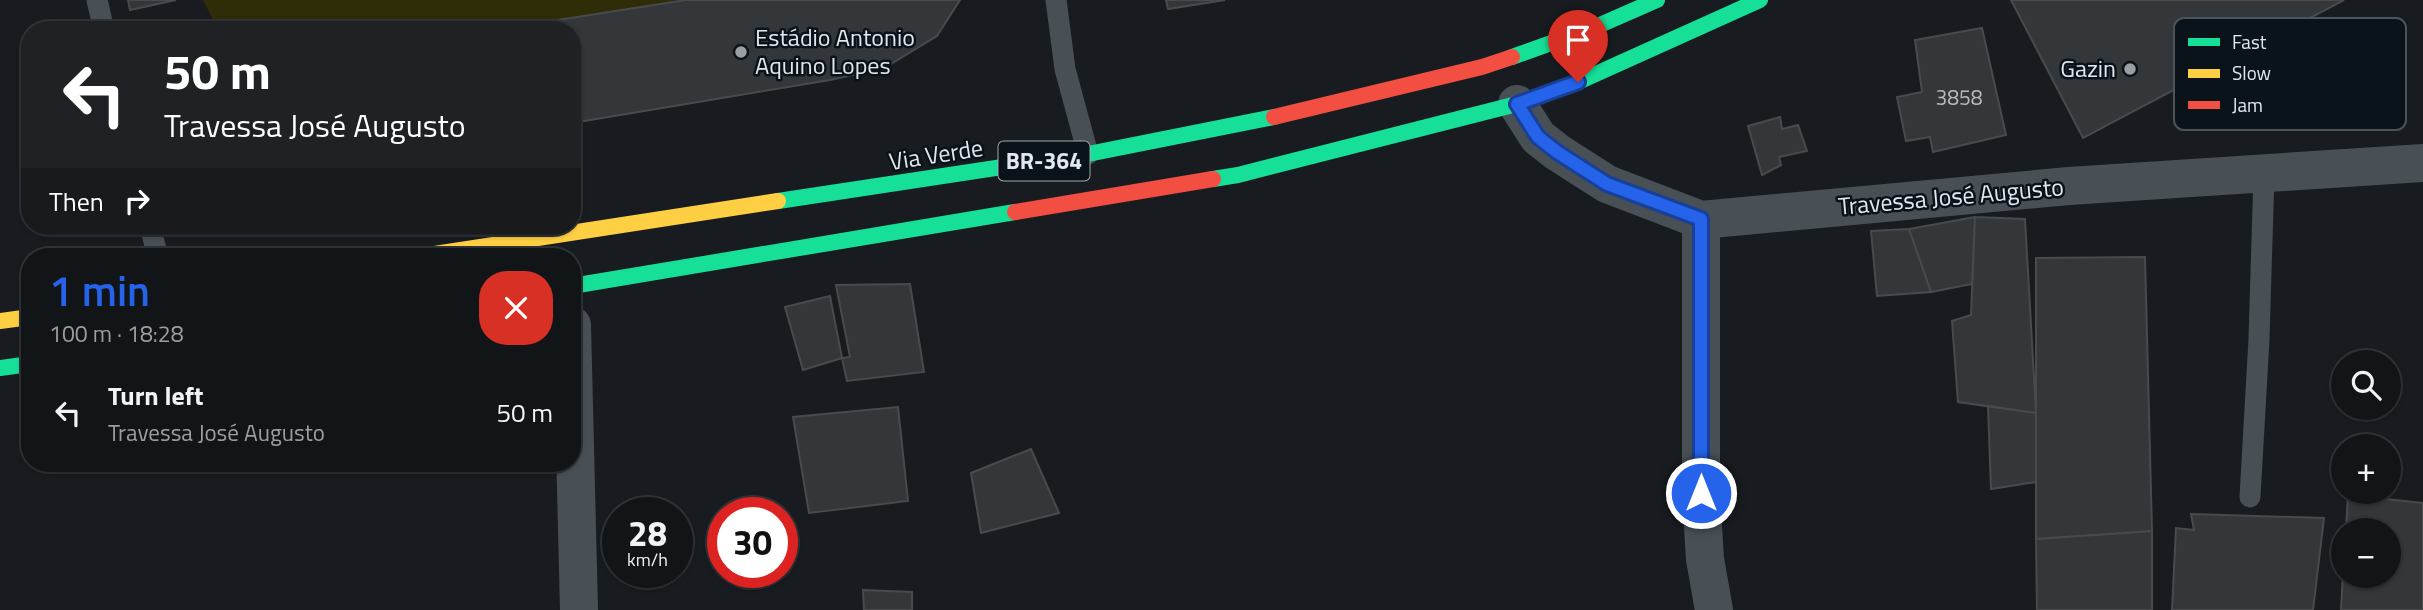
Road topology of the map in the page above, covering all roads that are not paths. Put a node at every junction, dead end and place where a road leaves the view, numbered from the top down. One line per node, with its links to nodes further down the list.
1 (96, 0): 5 (lane)
2 (1056, 0): 7 (lane)
3 (1657, 0): 7 (main road, Via Verde / BR-364)
4 (1760, 0): 6 (main road, BR-364)
5 (102, 21)
6 (1517, 104): 10 (street, Travessa José Augusto); 13 (main road, BR-364)
7 (1088, 155): 11 (main road, Via Verde / BR-364)
8 (2423, 163): 9 (street, Travessa José Augusto)
9 (2264, 174): 10 (street, Travessa José Augusto); 19 (lane)
10 (1701, 219): 21 (street)
11 (569, 245): 12 (main road, Via Verde / BR-364)
12 (530, 248)
13 (581, 284)
14 (21, 318): 15 (main road)
15 (0, 321)
16 (21, 365): 17 (main road)
17 (0, 368)
18 (576, 472): 20 (street)
19 (2250, 497)
20 (579, 610)
21 (1714, 610)

